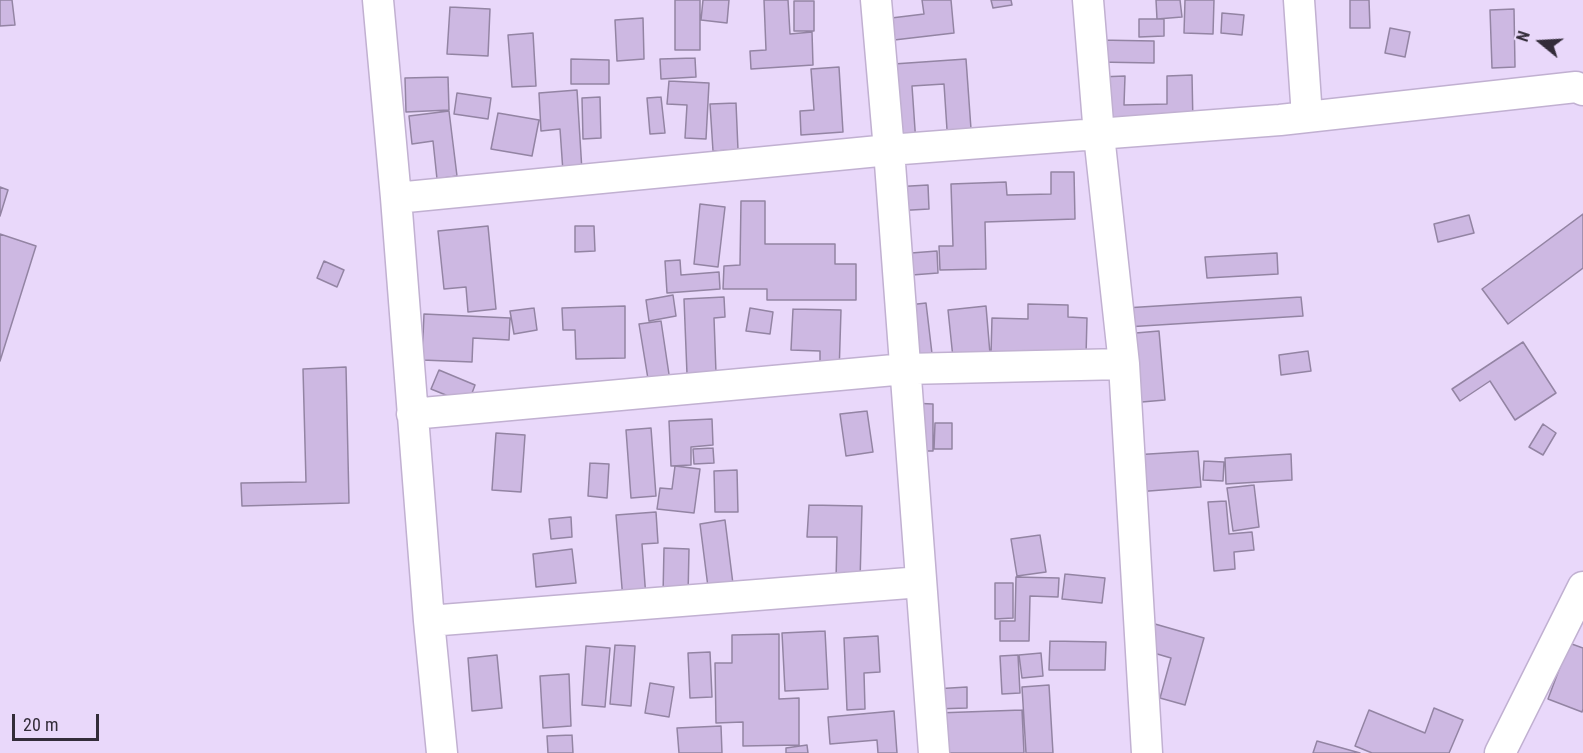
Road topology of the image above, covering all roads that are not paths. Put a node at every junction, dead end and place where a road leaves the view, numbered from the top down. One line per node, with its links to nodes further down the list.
1 (378, 0): 9 (street)
2 (876, 0): 8 (street)
3 (1088, 0): 7 (street)
4 (1299, 0): 6 (street)
5 (1583, 90): 6 (street)
6 (1307, 117): 7 (street)
7 (1099, 135): 8 (street); 10 (street)
8 (889, 150): 9 (street); 11 (street)
9 (396, 198): 12 (street)
10 (1124, 364): 11 (street); 18 (street)
11 (905, 369): 12 (street); 13 (street)
12 (412, 414): 15 (street)
13 (921, 582): 15 (street); 17 (street)
14 (1583, 587): 19 (street)
15 (429, 621): 16 (street)
16 (442, 753)
17 (934, 753)
18 (1147, 753)
19 (1500, 753)

